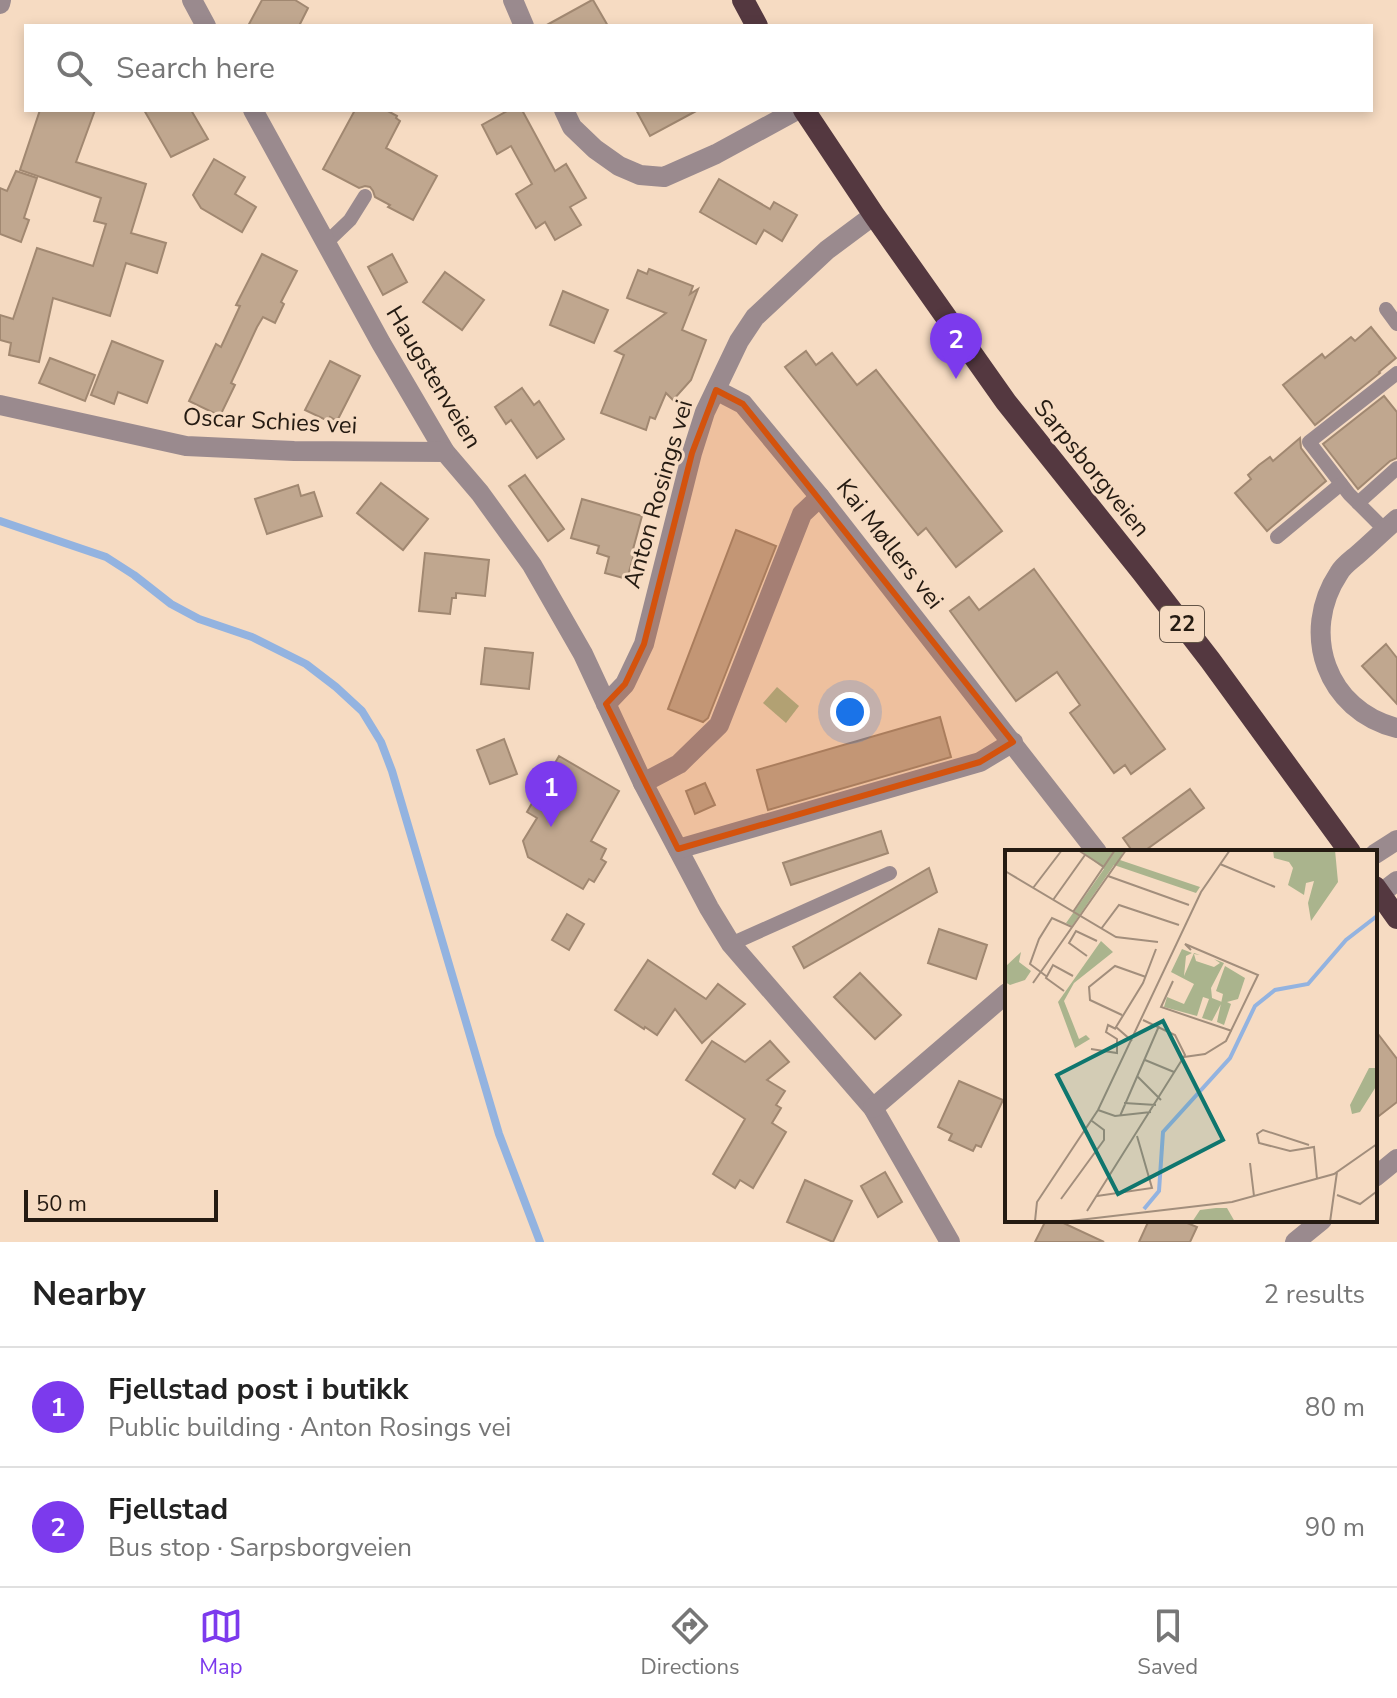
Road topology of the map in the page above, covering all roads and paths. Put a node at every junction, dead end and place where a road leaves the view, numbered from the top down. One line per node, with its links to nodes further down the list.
1 (192, 0): 4 (street)
2 (513, 0): 5 (street)
3 (743, 0): 6 (highway)
4 (205, 24)
5 (523, 24)
6 (756, 24)
7 (254, 112): 13 (street, Haugstenveien)
8 (565, 112): 9 (street)
9 (793, 112)
10 (805, 112): 12 (highway, Sarpsborgveien / 22)
11 (365, 196): 13 (lane)
12 (874, 215): 17 (street, Anton Rosings vei); 33 (highway, Sarpsborgveien / 22)
13 (326, 243): 19 (street, Haugstenveien)
14 (1386, 309): 15 (lane)
15 (1397, 324)
16 (1397, 373): 21 (lane)
17 (716, 390): 22 (street, Kai Møllers vei); 26 (street, Anton Rosings vei)
18 (0, 405): 19 (street, Oscar Schies vei)
19 (445, 452): 26 (street, Haugstenveien)
20 (1397, 468): 23 (lane)
21 (1341, 484): 23 (lane); 25 (lane)
22 (820, 497): 28 (street, Kai Møllers vei); 29 (street)
23 (1358, 503): 24 (lane)
24 (1391, 524): 27 (street)
25 (1277, 537)
26 (606, 704): 29 (street)
27 (1397, 728)
28 (1013, 742): 31 (street); 32 (street, Kai Møllers vei)
29 (643, 783): 31 (street)
30 (1397, 840): 34 (street)
31 (678, 849): 38 (street)
32 (1095, 850)
33 (1349, 850)
34 (1377, 853)
35 (890, 873): 38 (lane)
36 (1384, 887): 37 (highway)
37 (1397, 918)
38 (731, 944): 40 (street)
39 (1005, 995): 40 (street)
40 (873, 1108): 44 (street)
41 (1397, 1159): 42 (street)
42 (1377, 1175)
43 (1320, 1222): 45 (street)
44 (950, 1242)
45 (1295, 1242)

